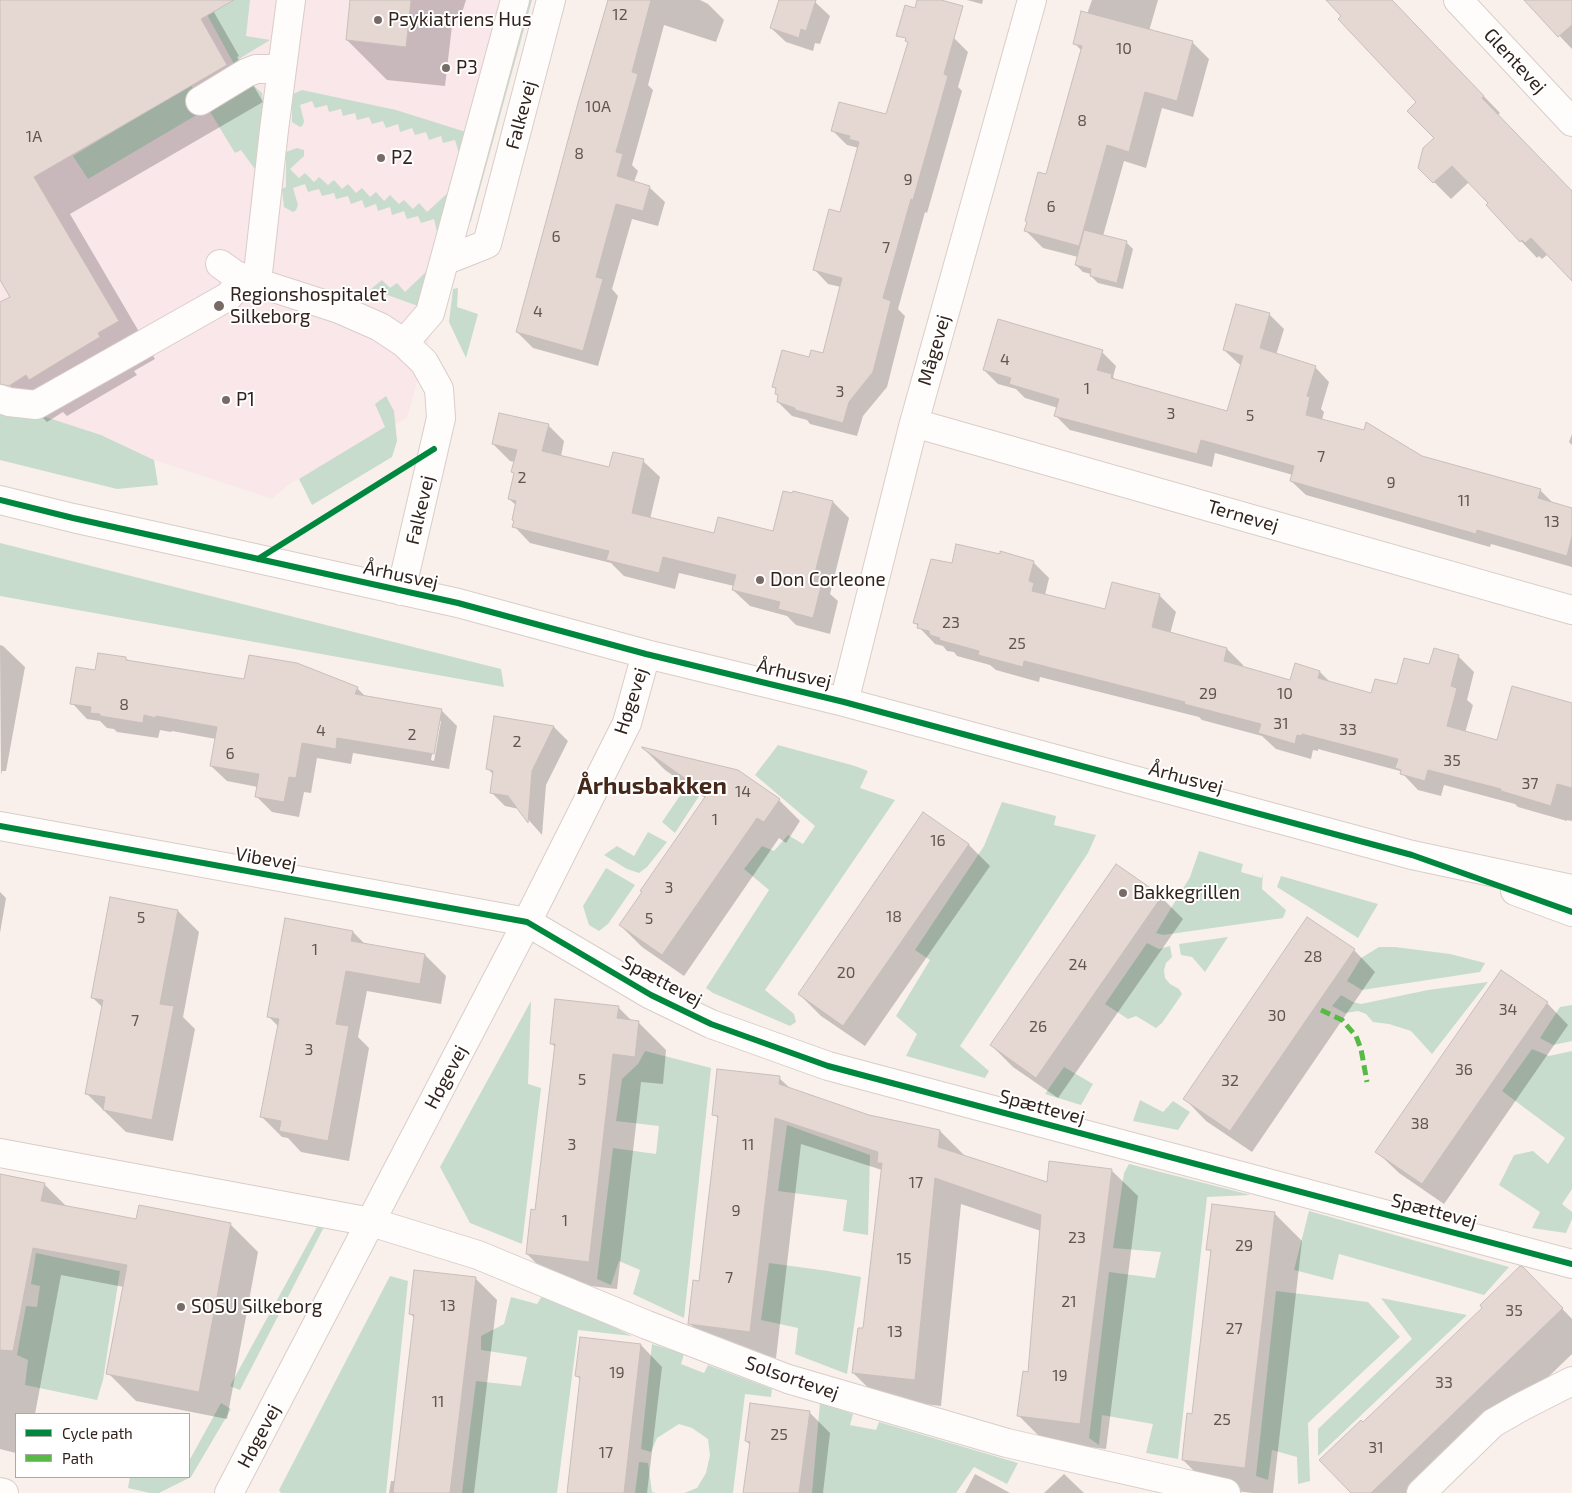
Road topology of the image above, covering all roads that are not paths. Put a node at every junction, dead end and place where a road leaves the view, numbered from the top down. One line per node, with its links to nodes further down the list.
1 (291, 0): 6 (street)
2 (515, 0): 9 (street)
3 (551, 0): 9 (street, Falkevej)
4 (1032, 0): 14 (street, Mågevej)
5 (1458, 0): 8 (street, Glentevej)
6 (282, 69): 7 (street); 11 (street)
7 (200, 101)
8 (1572, 122)
9 (444, 261): 12 (street)
10 (220, 264): 11 (street, Falkevej)
11 (250, 280): 12 (street, Falkevej); 13 (street)
12 (404, 343): 16 (street, Falkevej)
13 (0, 399)
14 (914, 423): 17 (street, Ternevej); 19 (street, Mågevej)
15 (0, 500): 16 (street, Århusvej)
16 (401, 591): 18 (street, Århusvej)
17 (1572, 610)
18 (646, 654): 19 (street, Århusvej); 24 (street, Høgevej)
19 (844, 702): 21 (street, Århusvej)
20 (0, 826): 24 (street, Vibevej)
21 (1412, 855): 22 (street, Århusvej); 23 (street, Århusvej)
22 (1572, 889)
23 (1572, 912)
24 (527, 922): 26 (street, Høgevej); 27 (street, Spættevej)
25 (0, 1153): 26 (street, Solsortevej)
26 (370, 1222): 31 (street, Høgevej); 32 (street, Solsortevej)
27 (1572, 1264)
28 (1572, 1381): 33 (street)
29 (0, 1492): 30 (street)
30 (4, 1493)
31 (229, 1493)
32 (1226, 1493)
33 (1421, 1493)

